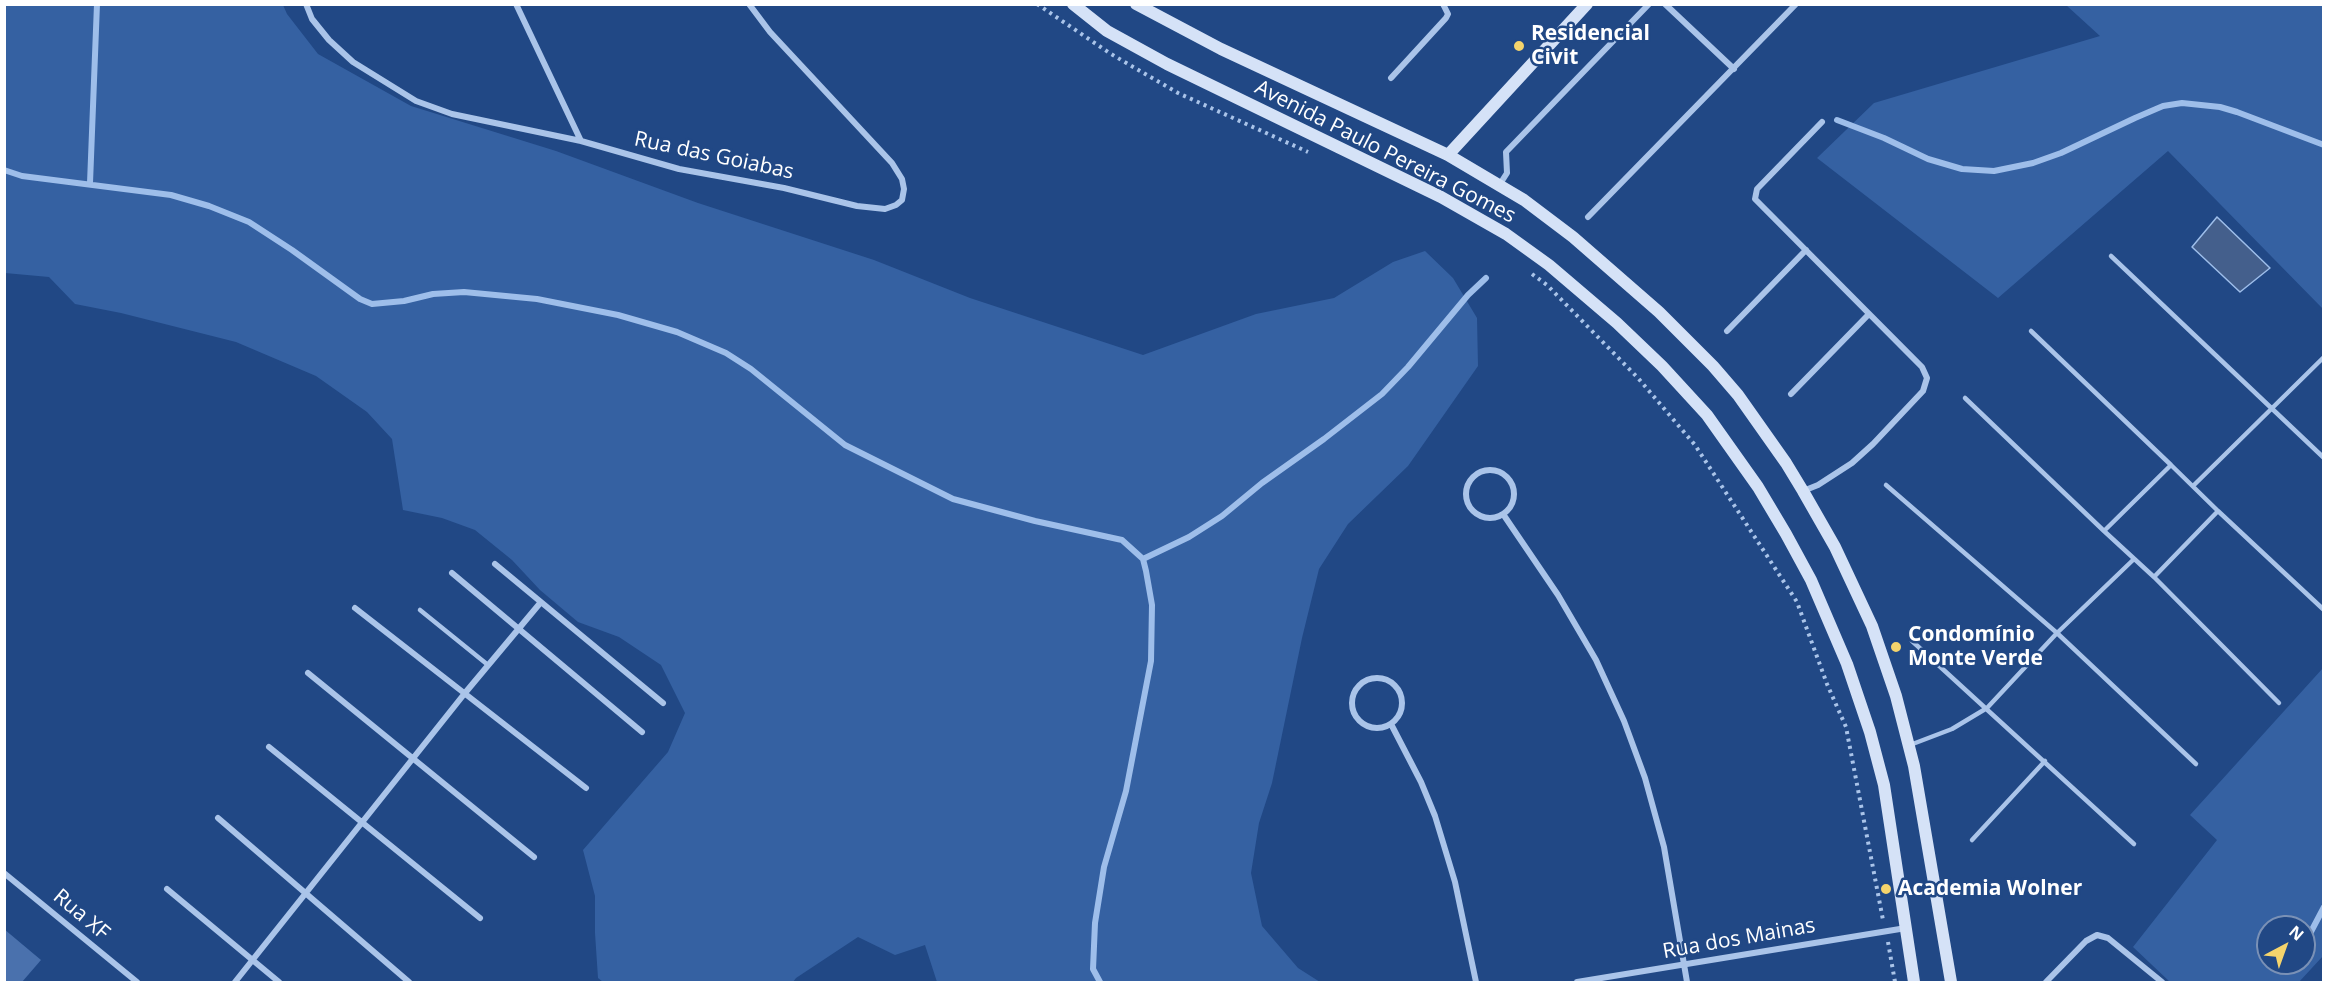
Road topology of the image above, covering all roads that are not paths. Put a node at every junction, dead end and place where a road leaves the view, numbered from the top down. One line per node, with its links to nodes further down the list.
1 (306, 4): 14 (street, Rua das Goiabas)
2 (516, 4): 14 (street)
3 (749, 4): 14 (street, Rua das Goiabas)
4 (1072, 4): 69 (main road, Avenida Paulo Pereira Gomes)
5 (1136, 4): 15 (main road, Avenida Paulo Pereira Gomes)
6 (1443, 4): 12 (street)
7 (1587, 4): 15 (main road)
8 (1649, 4): 16 (street)
9 (1665, 4): 11 (street)
10 (1796, 4): 11 (street)
11 (1734, 69): 17 (street)
12 (1391, 78)
13 (1822, 122): 18 (street)
14 (580, 141)
15 (1448, 155): 16 (main road, Avenida Paulo Pereira Gomes)
16 (1500, 184): 31 (main road, Avenida Paulo Pereira Gomes)
17 (1588, 217)
18 (1806, 250): 20 (street); 21 (street)
19 (2111, 256): 26 (lane)
20 (1869, 314): 24 (street); 31 (street)
21 (1727, 331)
22 (2031, 331): 28 (lane)
23 (2324, 357): 26 (lane)
24 (1791, 394)
25 (1965, 398): 34 (lane)
26 (2273, 408): 27 (lane); 30 (lane)
27 (2324, 458)
28 (2171, 465): 30 (lane); 34 (lane)
29 (1886, 485): 44 (lane)
30 (2193, 486): 32 (lane)
31 (1803, 491): 54 (main road, Avenida Paulo Pereira Gomes)
32 (2218, 511): 38 (lane); 42 (lane)
33 (1503, 514): 33 (street); 71 (street)
34 (2104, 531): 35 (lane)
35 (2133, 560): 38 (lane); 44 (lane)
36 (495, 564): 39 (street)
37 (453, 573): 43 (street)
38 (2154, 577): 50 (lane)
39 (541, 602): 43 (street); 49 (street)
40 (355, 608): 48 (street)
41 (420, 610): 46 (lane)
42 (2324, 610)
43 (519, 627): 46 (street); 53 (street)
44 (2058, 633): 51 (lane); 58 (lane)
45 (1912, 641): 51 (lane)
46 (488, 665): 48 (street)
47 (308, 673): 56 (street)
48 (465, 693): 56 (street); 59 (street)
49 (663, 703)
50 (2279, 703)
51 (1987, 708): 54 (lane); 57 (lane)
52 (1391, 724): 52 (street); 76 (street)
53 (642, 732)
54 (1909, 745): 80 (main road, Avenida Paulo Pereira Gomes)
55 (270, 747): 61 (street)
56 (413, 758): 61 (street); 64 (street)
57 (2045, 761): 62 (lane); 63 (lane)
58 (2196, 764)
59 (586, 788)
60 (218, 819): 67 (street)
61 (361, 823): 67 (street); 68 (street)
62 (1972, 840)
63 (2134, 844)
64 (534, 857)
65 (4, 873): 72 (street, Rua XF)
66 (167, 889): 70 (street)
67 (306, 893): 70 (street); 75 (street)
68 (480, 918)
69 (1906, 928): 71 (street, Rua dos Mainas); 79 (main road, Avenida Paulo Pereira Gomes)
70 (253, 960): 73 (street); 74 (street)
71 (1684, 966): 77 (street, Rua dos Mainas); 78 (street)
72 (137, 982)
73 (235, 982)
74 (279, 982)
75 (409, 982)
76 (1476, 982)
77 (1577, 982)
78 (1687, 982)
79 (1914, 982)
80 (1951, 982)
81 (2046, 982): 82 (street)
82 (2162, 982)

